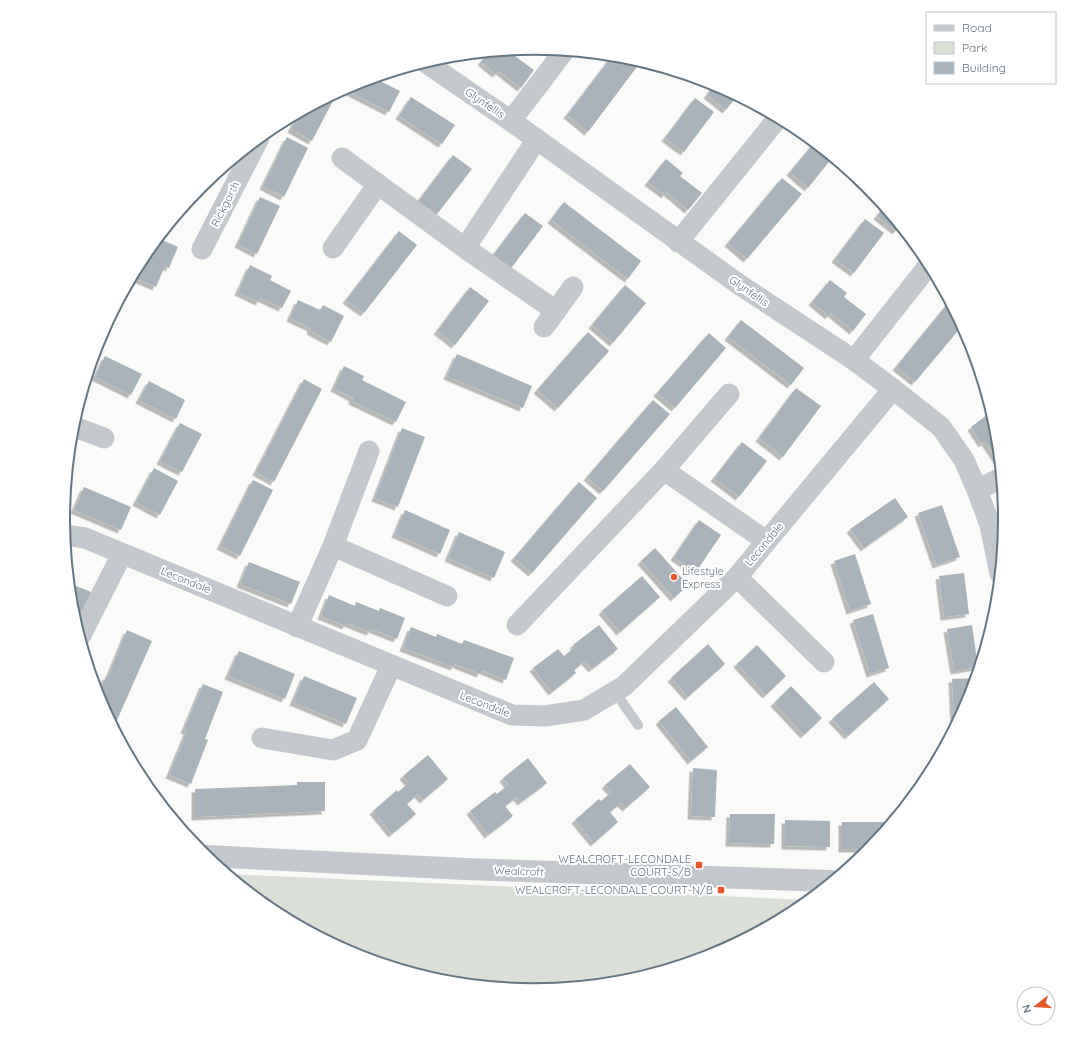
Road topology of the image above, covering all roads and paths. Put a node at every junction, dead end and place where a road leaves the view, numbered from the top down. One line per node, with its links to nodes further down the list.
1 (560, 56): 3 (street)
2 (432, 67): 3 (street, Glynfellis)
3 (511, 120): 5 (street, Glynfellis)
4 (775, 122): 9 (street)
5 (537, 139): 9 (street, Glynfellis); 11 (street)
6 (253, 151): 12 (street, Rickgarth)
7 (342, 158): 8 (street)
8 (378, 184): 10 (street); 11 (street)
9 (678, 242): 15 (street, Glynfellis)
10 (333, 248)
11 (465, 248): 14 (street)
12 (202, 249)
13 (925, 270): 15 (street)
14 (573, 287)
15 (854, 360): 16 (street, Glynfellis)
16 (893, 389): 23 (street, Glynfellis); 25 (street, Lecondale)
17 (730, 394): 21 (street)
18 (79, 429): 19 (street)
19 (104, 438)
20 (369, 451): 26 (street)
21 (664, 470): 25 (street); 31 (street)
22 (996, 480): 23 (street)
23 (977, 490): 28 (street, Glynfellis)
24 (71, 536): 27 (street, Lecondale)
25 (766, 541): 29 (street, Lecondale)
26 (333, 546): 30 (street); 32 (street)
27 (122, 554): 32 (street, Lecondale); 33 (street)
28 (996, 556)
29 (737, 577): 34 (street); 36 (street, Lecondale)
30 (447, 596)
31 (517, 625)
32 (297, 627): 35 (street, Lecondale)
33 (84, 630)
34 (824, 662)
35 (391, 666): 36 (street, Lecondale); 38 (street)
36 (615, 692): 37 (lane)
37 (638, 725)
38 (262, 738)
39 (216, 856): 40 (street, Wealcroft)
40 (824, 881)

